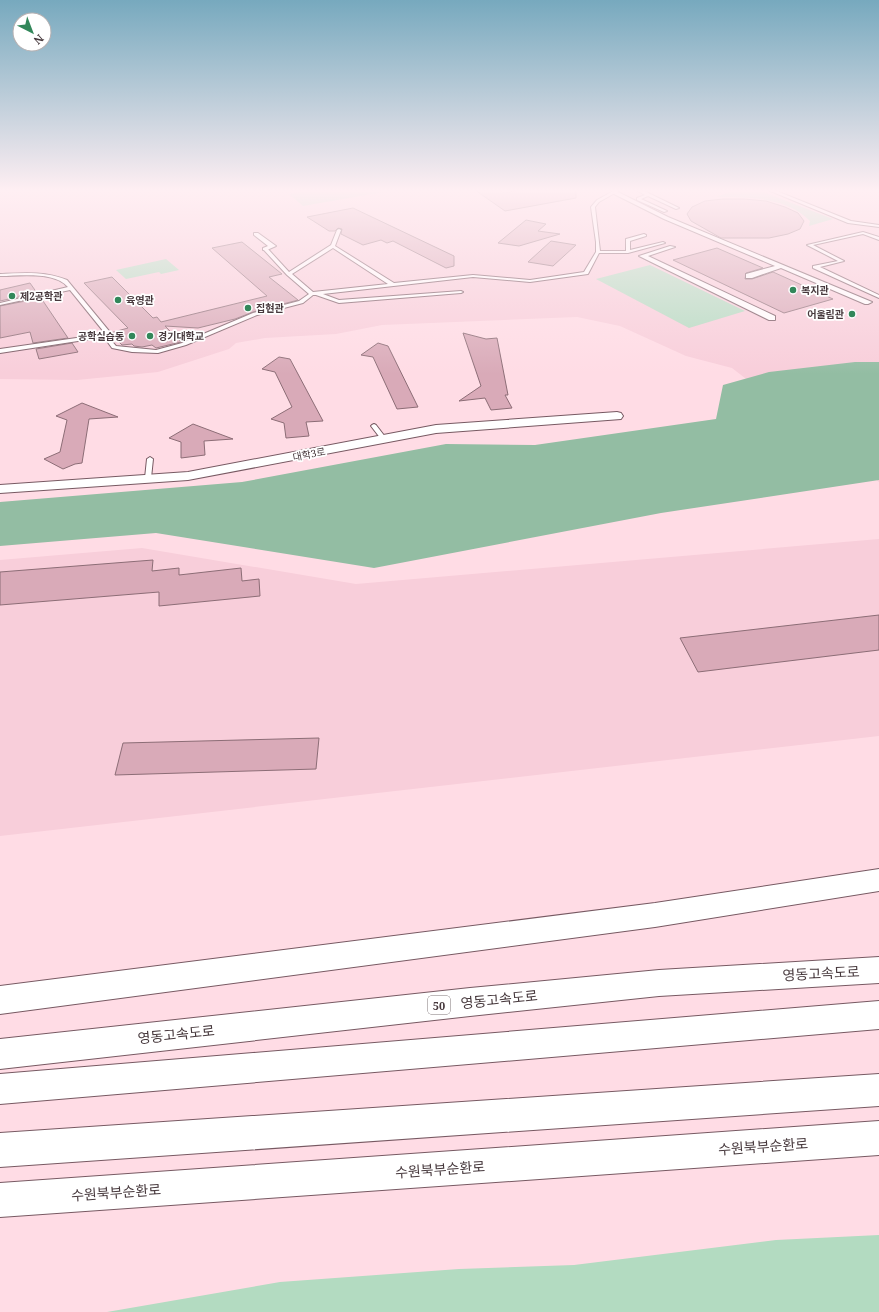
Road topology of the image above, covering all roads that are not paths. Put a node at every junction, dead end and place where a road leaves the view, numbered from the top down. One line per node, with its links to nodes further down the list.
1 (267, 251): 11 (lane)
2 (325, 251): 11 (lane)
3 (341, 251): 14 (lane)
4 (631, 251): 9 (lane)
5 (658, 251): 21 (street)
6 (746, 251): 10 (street)
7 (822, 251): 18 (lane)
8 (598, 252): 9 (lane); 14 (lane)
9 (628, 252)
10 (782, 266): 13 (street); 19 (street)
11 (289, 274): 17 (lane)
12 (0, 275): 15 (lane)
13 (750, 276)
14 (393, 285): 17 (lane)
15 (70, 288): 20 (lane); 22 (lane)
16 (461, 292): 17 (lane)
17 (314, 294): 22 (lane)
18 (879, 297)
19 (868, 302)
20 (0, 304)
21 (772, 318)
22 (106, 335): 23 (lane)
23 (0, 351)
24 (617, 416): 26 (street, 대학3로)
25 (374, 426): 26 (lane)
26 (383, 438): 28 (street, 대학3로)
27 (150, 459): 28 (lane)
28 (148, 478): 29 (street, 대학3로)
29 (0, 489)
30 (875, 880): 32 (highway)
31 (879, 970): 34 (highway, 영동고속도로 / 50)
32 (0, 1000)
33 (879, 1016): 35 (highway)
34 (0, 1054)
35 (0, 1089)
36 (879, 1090): 38 (highway)
37 (879, 1138): 39 (highway, 수원북부순환로)
38 (0, 1150)
39 (0, 1200)

